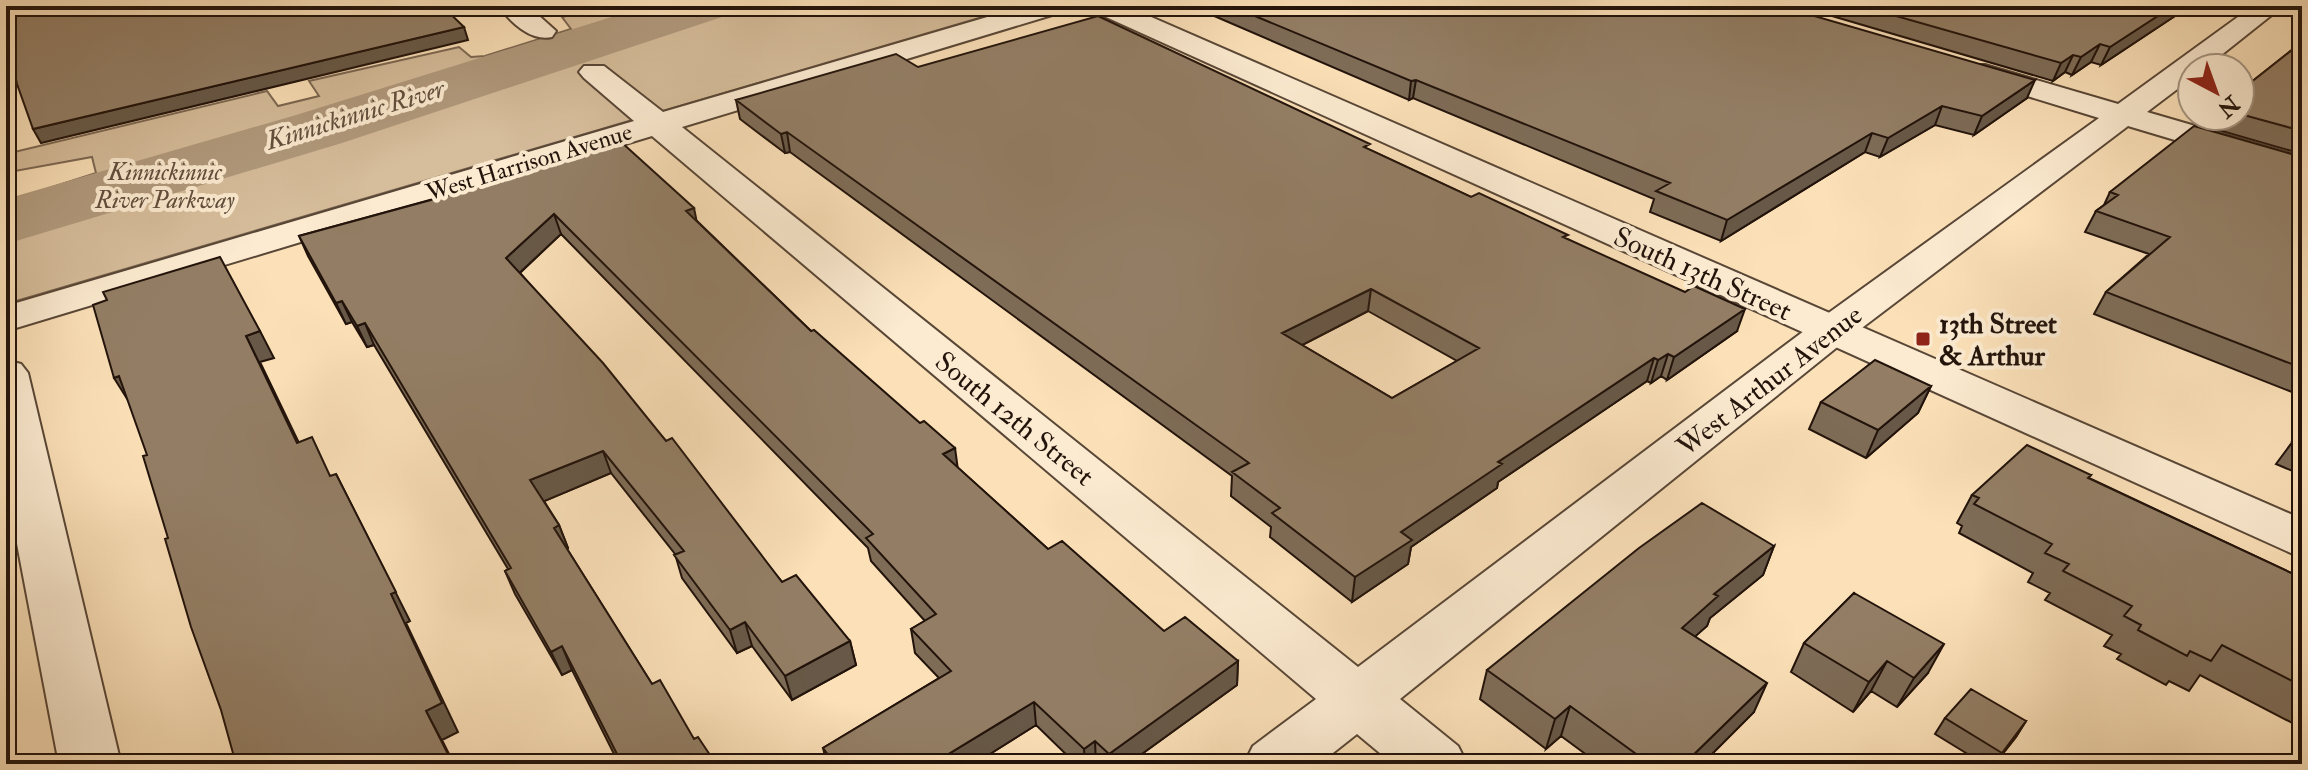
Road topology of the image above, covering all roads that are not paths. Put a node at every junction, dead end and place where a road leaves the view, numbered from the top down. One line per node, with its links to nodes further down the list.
1 (512, 6): 5 (street)
2 (1053, 6): 9 (street, West Harrison Avenue)
3 (1104, 6): 12 (street, South 13th Street)
4 (2270, 6): 8 (street, West Arthur Avenue)
5 (542, 31)
6 (1945, 62): 8 (street)
7 (594, 72): 9 (street, South 12th Street)
8 (2122, 115): 10 (street); 12 (street, West Arthur Avenue)
9 (657, 123): 11 (street, West Harrison Avenue); 15 (street, South 12th Street)
10 (2302, 168)
11 (6, 319)
12 (1831, 331): 14 (street, South 13th Street); 15 (street, West Arthur Avenue)
13 (6, 373): 16 (street)
14 (2302, 540)
15 (1357, 700): 17 (street, West Arthur Avenue); 18 (street, South 12th Street)
16 (90, 764)
17 (1275, 764)
18 (1436, 764)

